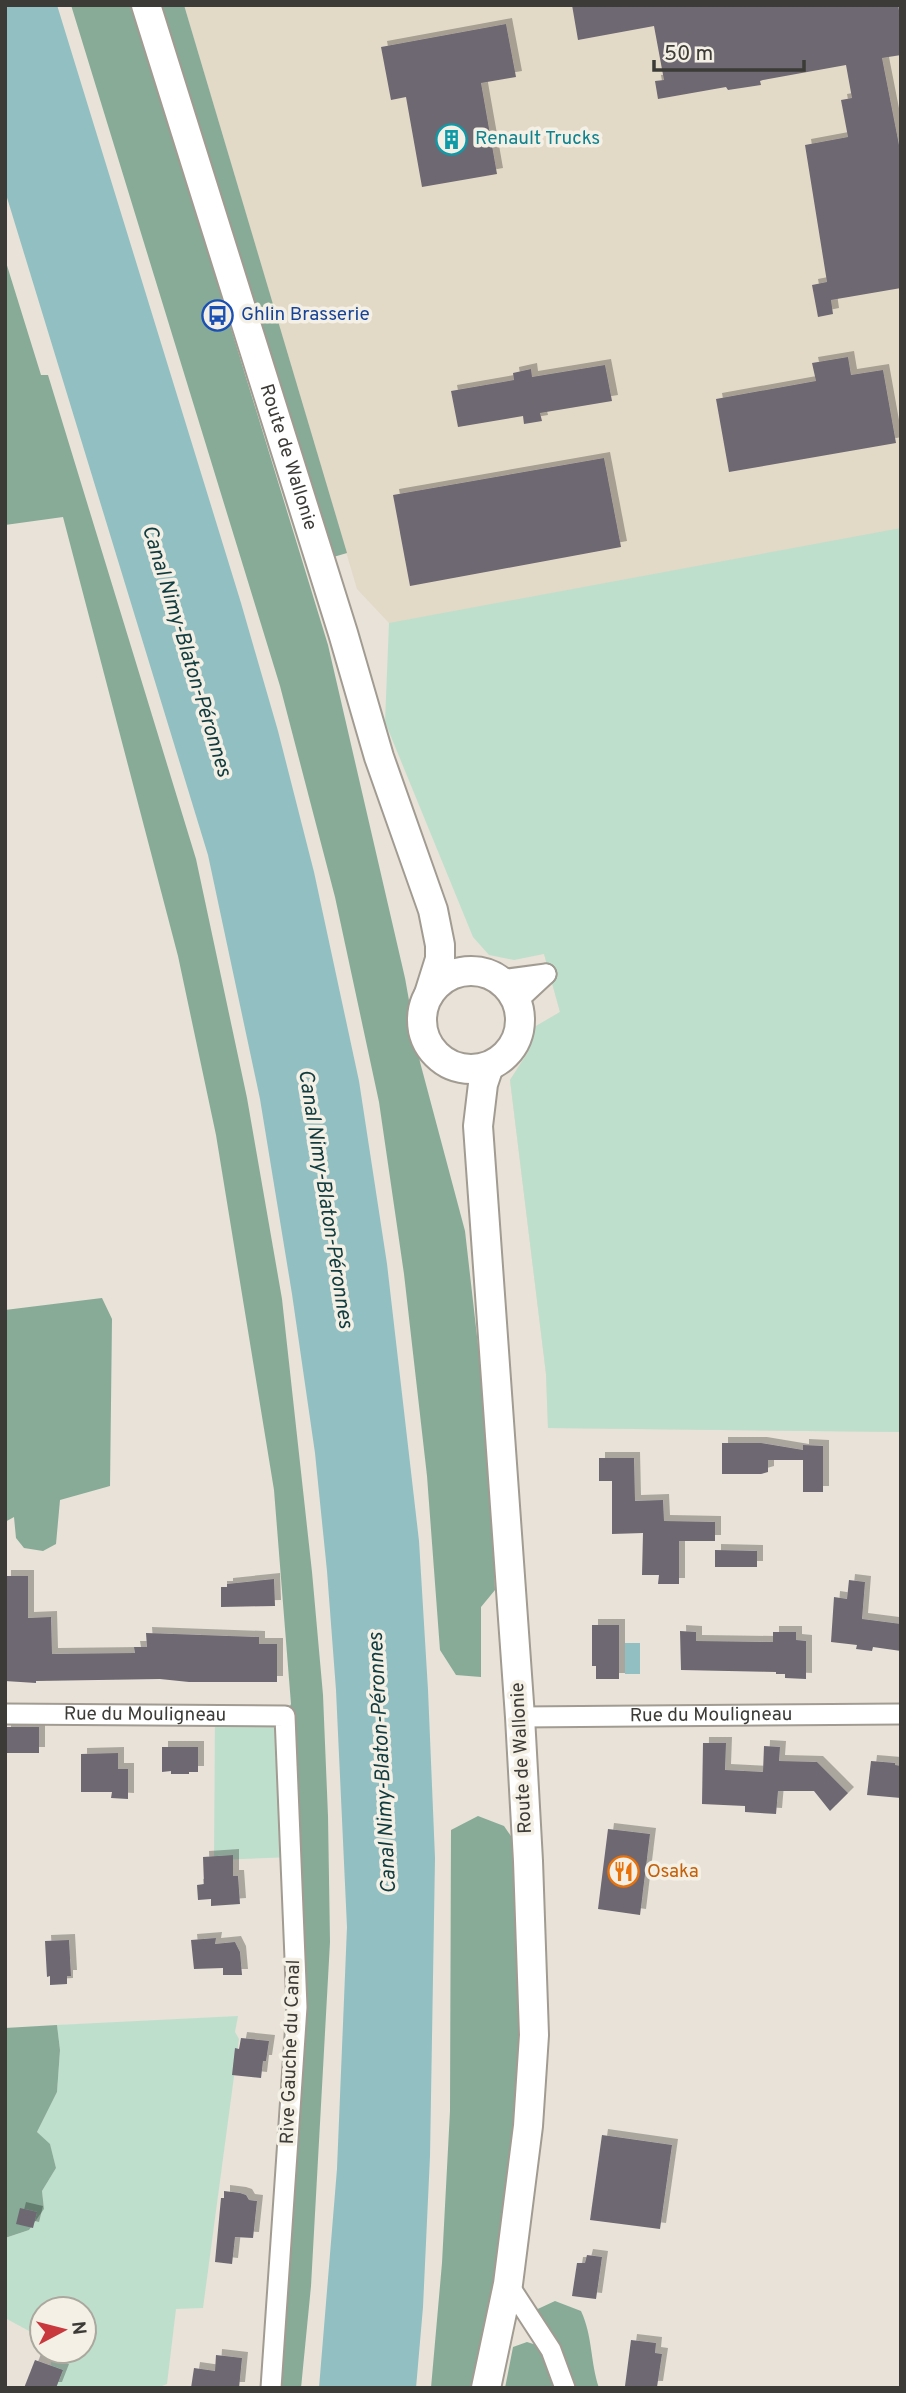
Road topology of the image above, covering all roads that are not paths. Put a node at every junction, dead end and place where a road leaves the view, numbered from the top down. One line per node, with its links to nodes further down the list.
1 (146, 5): 2 (main road, Route de Wallonie)
2 (433, 910): 3 (main road); 4 (main road)
3 (501, 985): 4 (main road); 6 (main road)
4 (429, 994): 5 (main road)
5 (444, 1061): 6 (main road); 7 (main road)
6 (489, 1066): 7 (main road)
7 (478, 1126): 11 (main road, Route de Wallonie)
8 (5, 1714): 10 (street, Rue du Mouligneau)
9 (901, 1714): 11 (street, Rue du Mouligneau)
10 (285, 1716): 13 (street, Rive Gauche du Canal)
11 (520, 1717): 12 (main road, Route de Wallonie)
12 (508, 2284): 14 (main road, Route de Wallonie); 15 (street)
13 (271, 2388)
14 (486, 2388)
15 (565, 2388)

